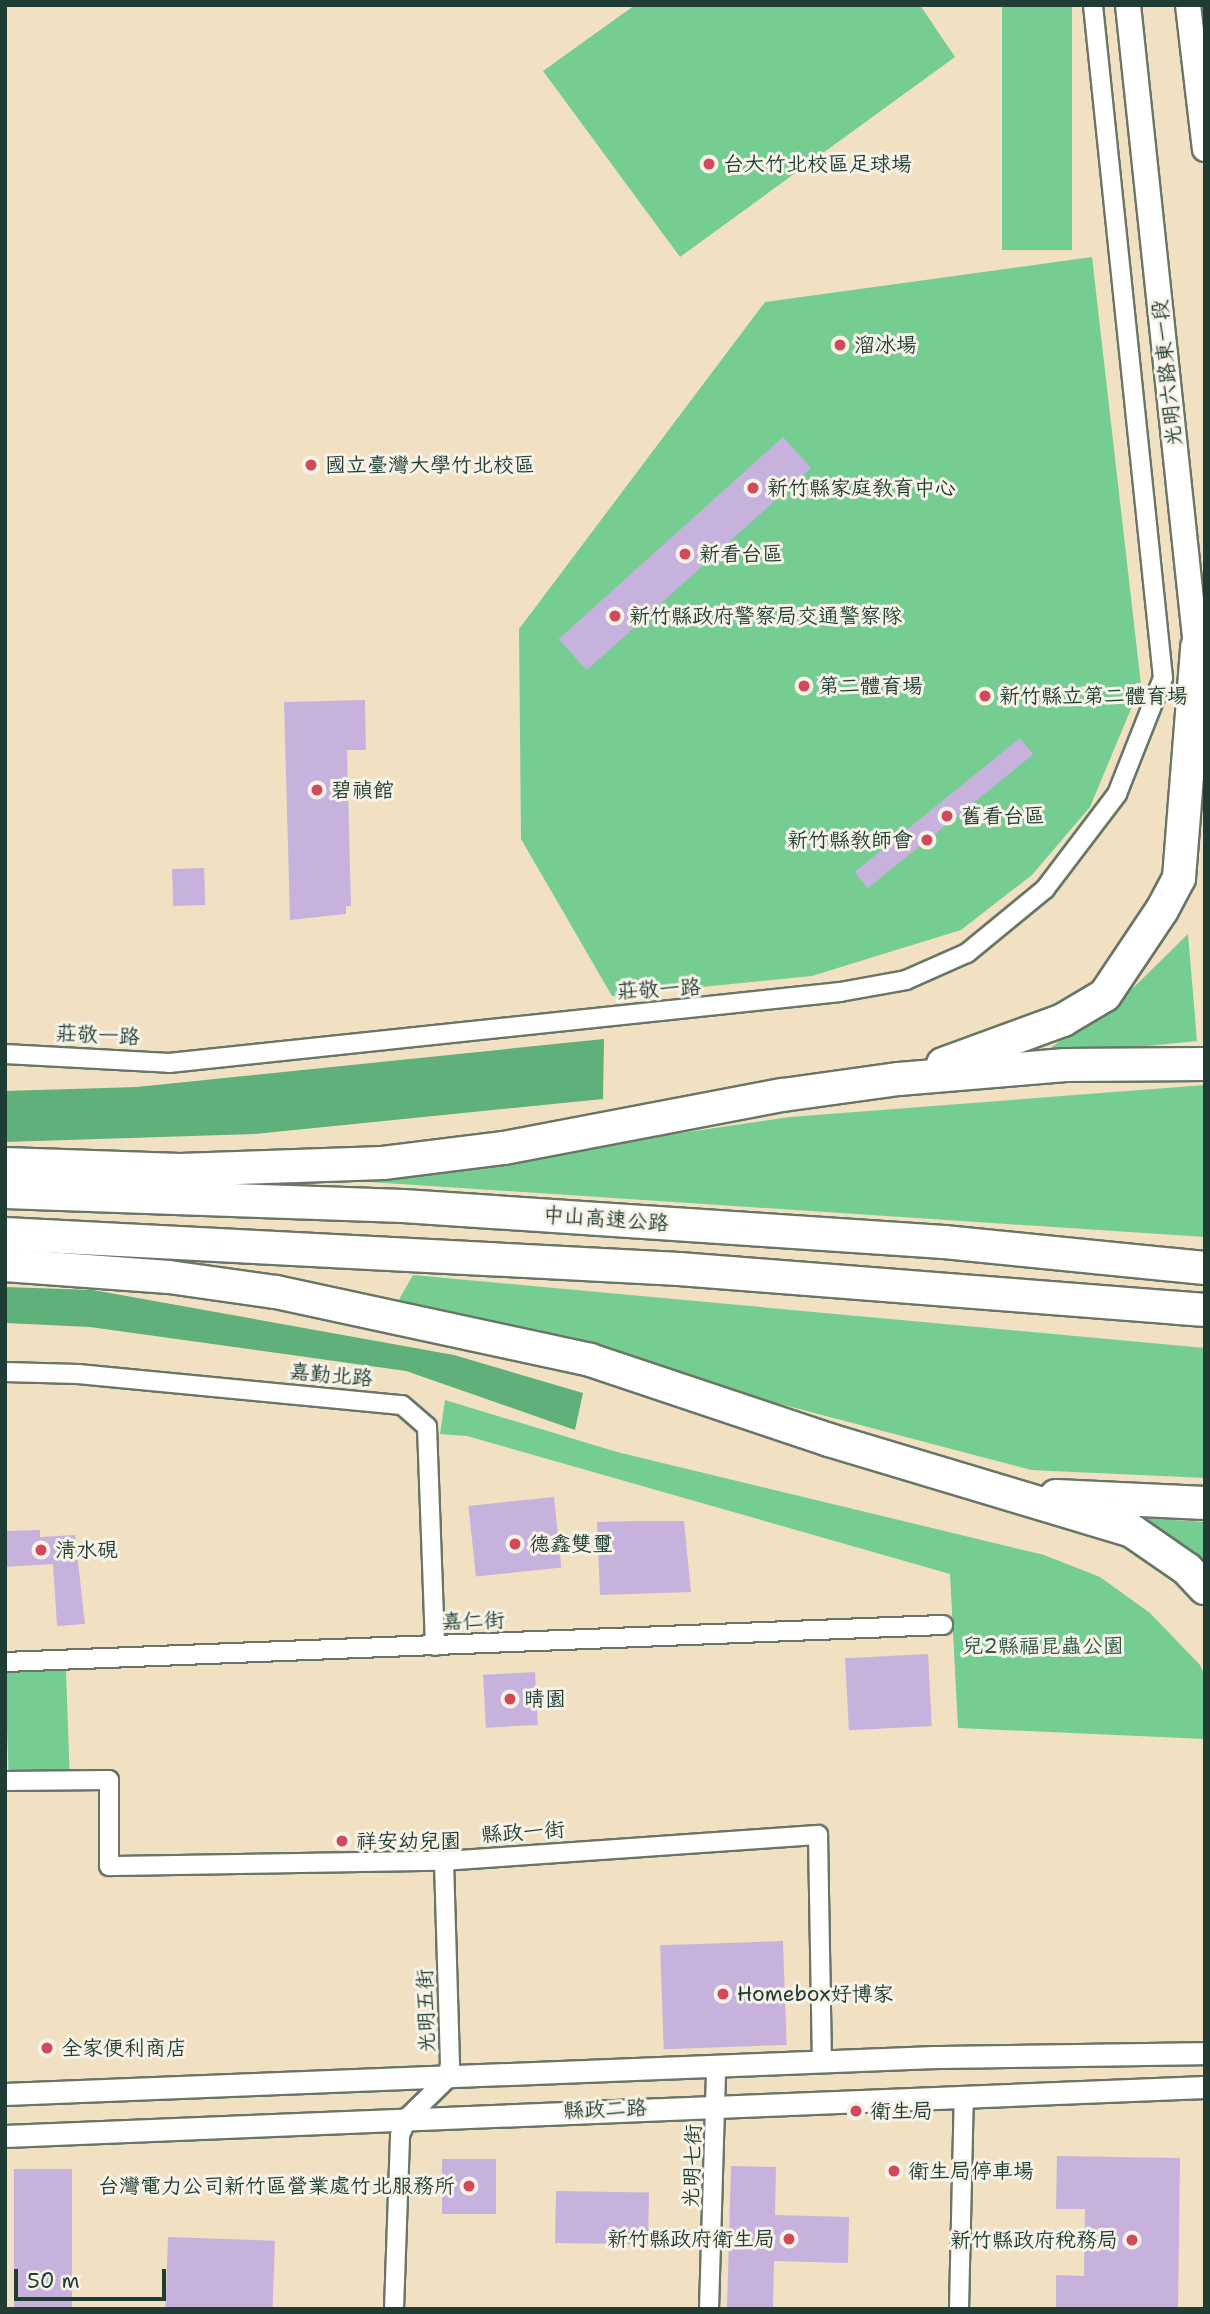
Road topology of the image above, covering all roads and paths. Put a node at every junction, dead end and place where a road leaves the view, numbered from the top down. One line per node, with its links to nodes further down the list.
1 (1093, 5): 6 (street, 光明六路東一段)
2 (1128, 5): 5 (main road, 光明六路東一段)
3 (1188, 5): 4 (main road)
4 (1205, 149)
5 (1197, 647): 7 (main road, 光明六路東一段); 10 (highway)
6 (1163, 678): 8 (street, 莊敬一路)
7 (1205, 740)
8 (5, 1054)
9 (1205, 1064): 10 (highway)
10 (899, 1079): 11 (highway)
11 (5, 1164)
12 (5, 1192): 15 (highway, 中山高速公路)
13 (5, 1234): 16 (highway)
14 (5, 1265): 18 (highway)
15 (1202, 1267)
16 (1202, 1309)
17 (5, 1372): 22 (street, 嘉勤北路)
18 (1020, 1495): 19 (highway); 20 (highway)
19 (1205, 1503)
20 (1205, 1588)
21 (943, 1625): 22 (street, 嘉仁街)
22 (435, 1646): 23 (street, 嘉仁街)
23 (5, 1662)
24 (5, 1781): 25 (street, 縣政一街)
25 (444, 1861): 27 (street, 縣政一街); 29 (street, 光明五街)
26 (1205, 2053): 27 (street, 縣政二路)
27 (822, 2063): 28 (street, 縣政二路)
28 (716, 2067): 29 (street, 縣政二路); 33 (street, 光明七街)
29 (447, 2079): 31 (street, 縣政二路); 34 (street, 光明五街)
30 (1205, 2087): 32 (street, 縣政二路)
31 (5, 2094)
32 (964, 2096): 33 (street, 縣政二路); 38 (street)
33 (718, 2105): 34 (street, 縣政二路); 37 (street, 光明七街)
34 (408, 2117): 35 (street, 縣政二路); 36 (street)
35 (5, 2136)
36 (394, 2309)
37 (709, 2309)
38 (959, 2309)

